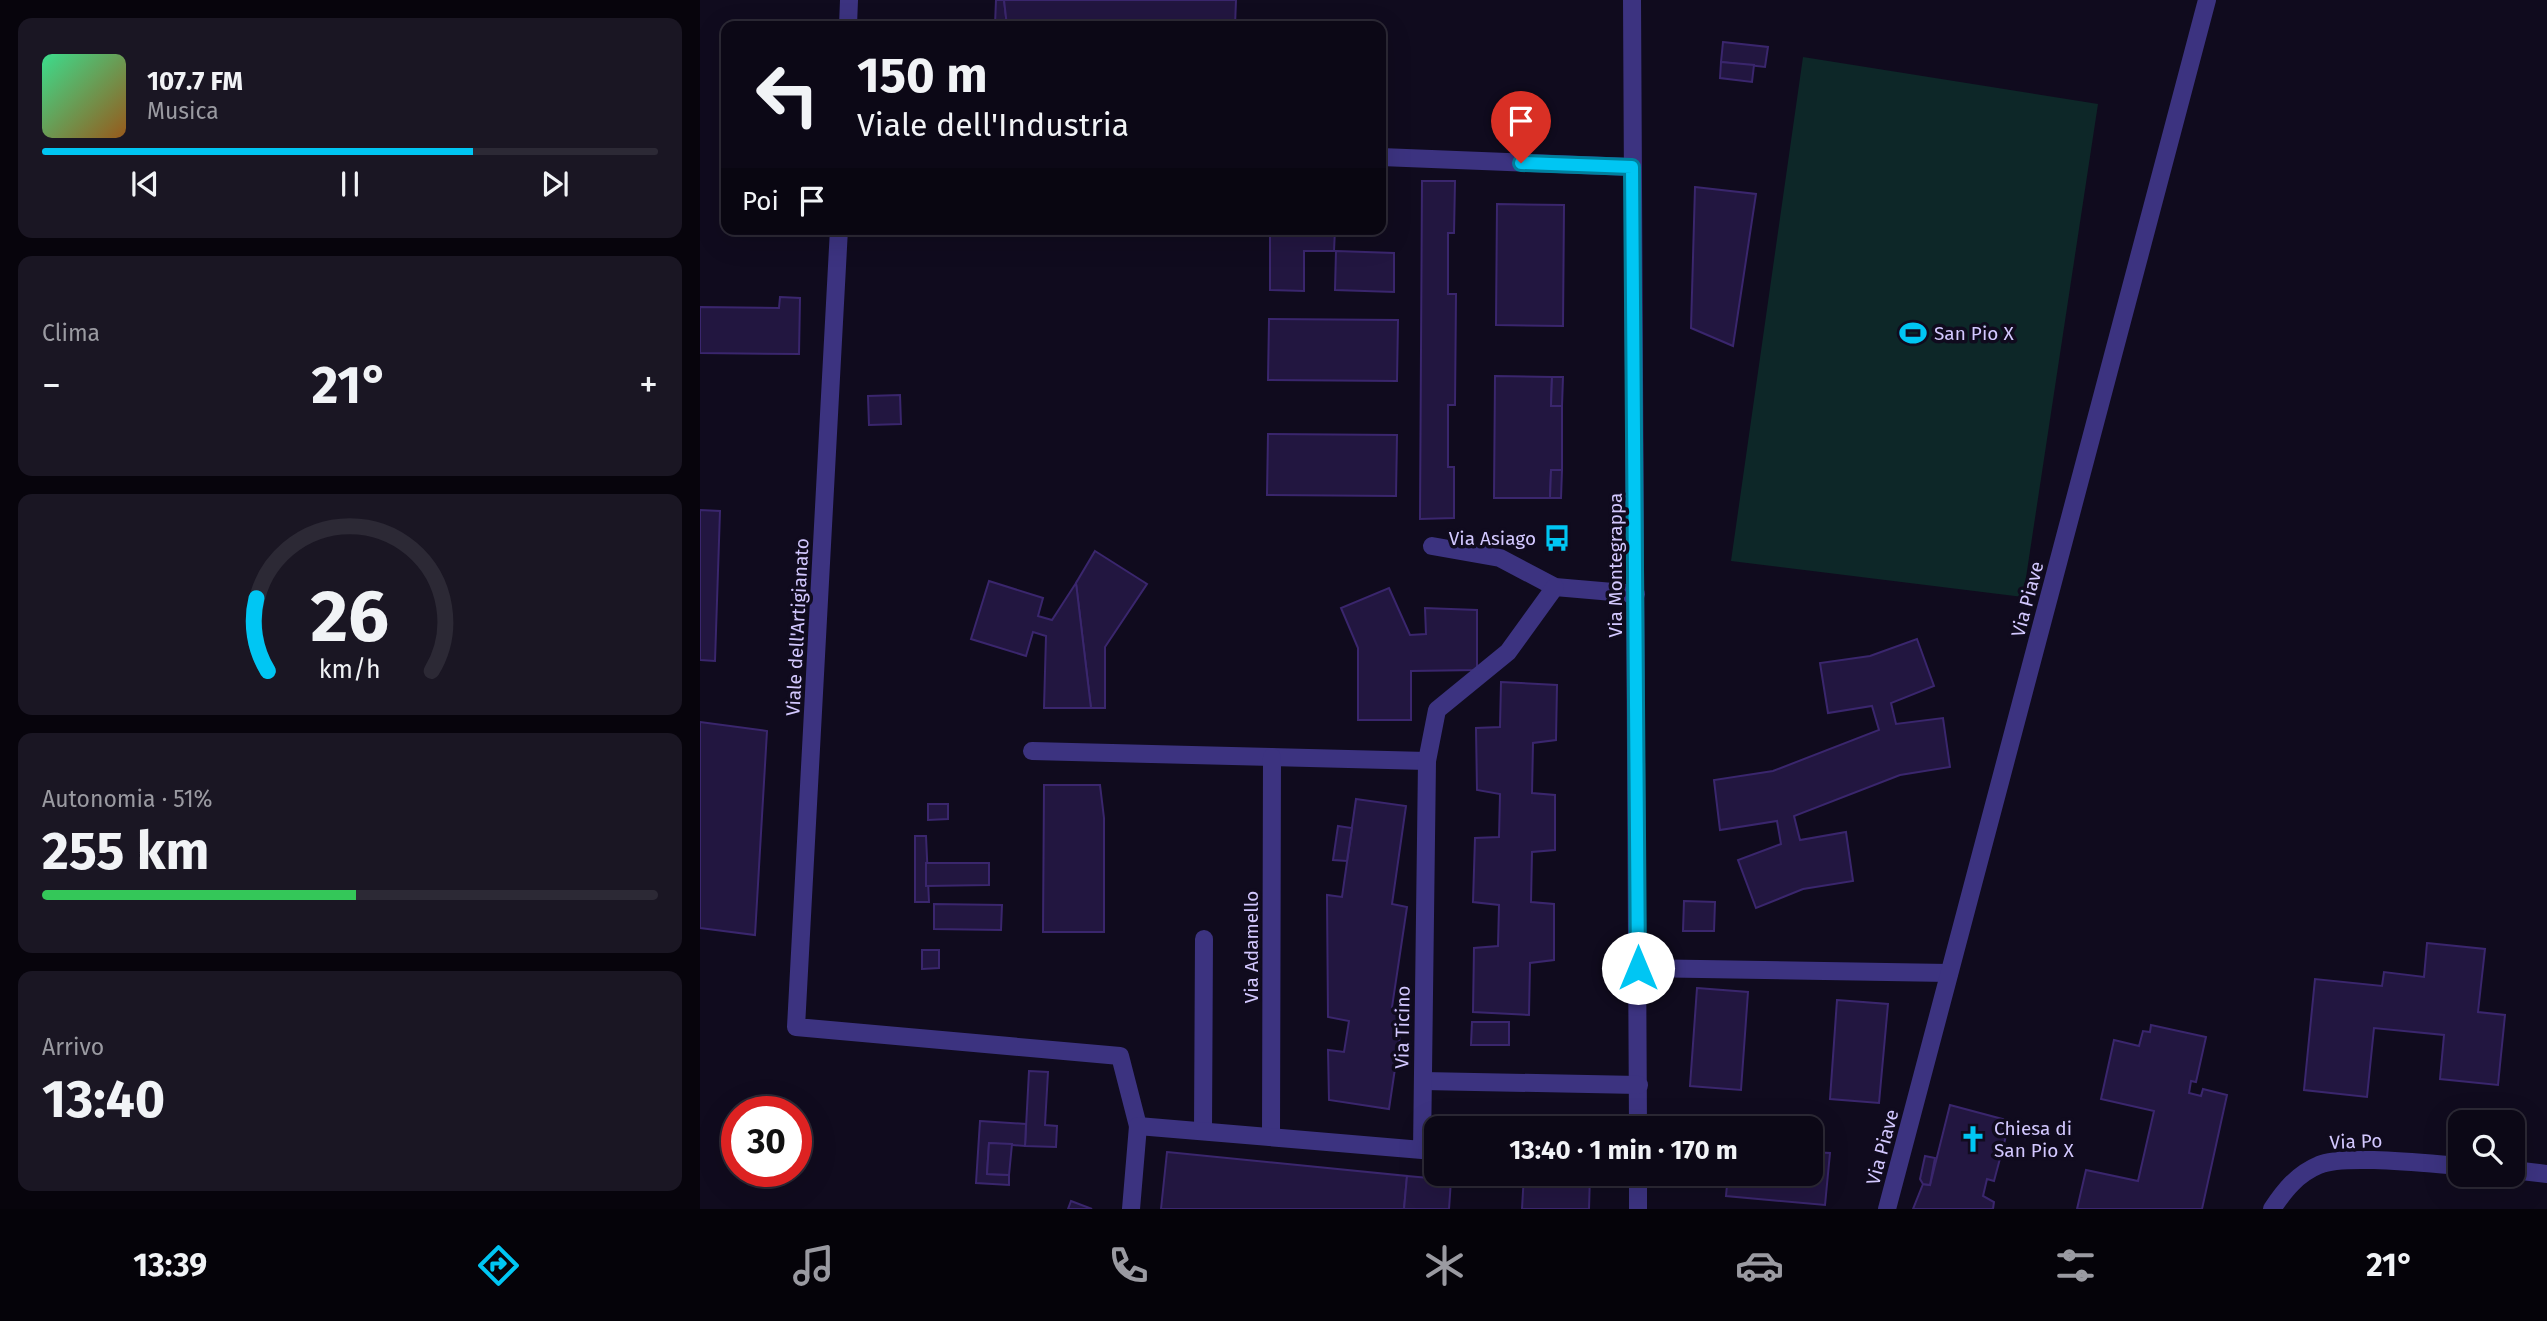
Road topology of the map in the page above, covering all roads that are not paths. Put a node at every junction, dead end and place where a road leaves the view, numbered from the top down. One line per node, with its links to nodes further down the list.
1 (849, 0): 4 (street)
2 (1632, 0): 6 (street, Via Montegrappa)
3 (2207, 0): 16 (street, Via Piave)
4 (848, 21)
5 (1386, 157): 6 (street)
6 (1632, 167): 10 (street, Via Montegrappa)
7 (839, 235): 20 (street, Viale dell'Artigianato)
8 (1432, 546): 9 (street)
9 (1555, 587): 10 (street); 13 (street, Via Ticino)
10 (1636, 594): 15 (street, Via Montegrappa)
11 (1032, 751): 12 (street)
12 (1272, 757): 13 (street); 22 (street, Via Adamello)
13 (1427, 761): 17 (street, Via Ticino)
14 (1204, 939): 21 (street)
15 (1638, 968): 16 (street); 18 (street, Via Montegrappa)
16 (1950, 973): 29 (street, Via Piave)
17 (1423, 1081): 18 (street); 22 (street, Via Ticino)
18 (1639, 1085): 19 (street, Via Montegrappa)
19 (1638, 1116)
20 (1138, 1126): 21 (street, Via Ticino); 27 (street)
21 (1203, 1131): 22 (street, Via Ticino)
22 (1271, 1137)
23 (2448, 1165): 30 (street, Via Po)
24 (2525, 1171): 25 (street)
25 (2547, 1174)
26 (1638, 1186): 28 (street)
27 (1131, 1209)
28 (1637, 1209)
29 (1887, 1209)
30 (2272, 1209)

